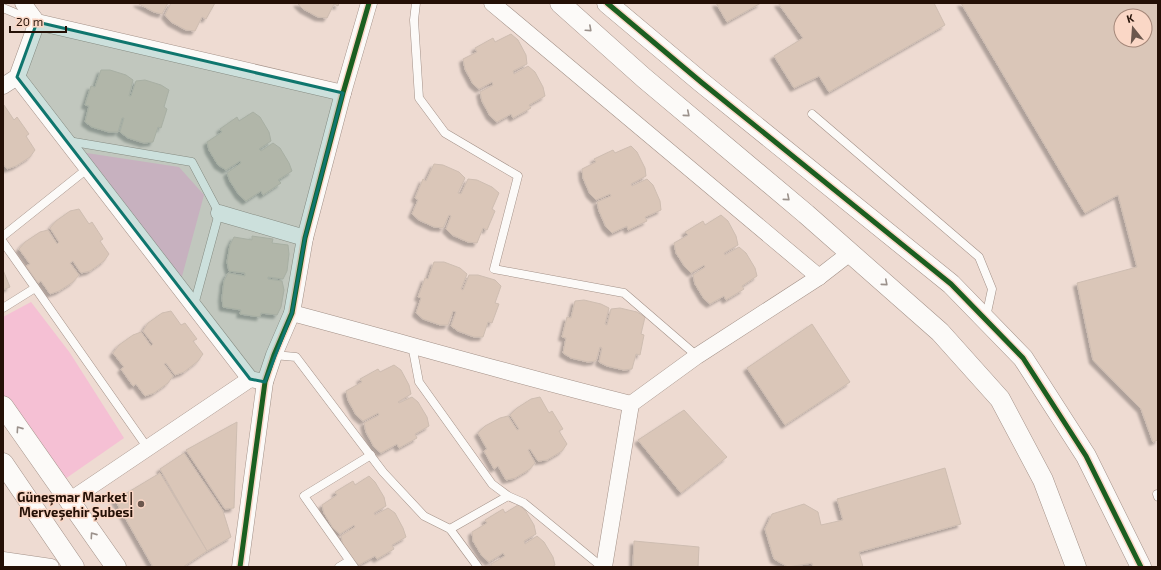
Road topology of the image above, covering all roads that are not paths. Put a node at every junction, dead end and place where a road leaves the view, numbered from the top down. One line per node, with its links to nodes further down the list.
1 (23, 3): 8 (street)
2 (369, 3): 11 (street)
3 (416, 3): 28 (lane)
4 (492, 3): 20 (street)
5 (560, 3): 19 (street, one-way to 19)
6 (607, 3): 25 (street)
7 (3, 8): 8 (lane)
8 (37, 22): 9 (street); 11 (street)
9 (17, 77): 10 (street); 13 (street)
10 (3, 86)
11 (343, 93): 17 (street)
12 (812, 114): 25 (lane)
13 (66, 141): 14 (street); 15 (lane)
14 (87, 169): 16 (lane); 22 (street)
15 (219, 213): 17 (street); 22 (lane)
16 (3, 236)
17 (305, 238): 24 (street)
18 (3, 242): 21 (lane)
19 (850, 253): 20 (street); 47 (street, one-way to 47)
20 (819, 277): 28 (street)
21 (35, 288): 23 (lane); 32 (lane)
22 (194, 305): 29 (street)
23 (3, 308)
24 (292, 313): 26 (street); 27 (street)
25 (986, 320): 48 (street)
26 (412, 345): 30 (street); 35 (lane)
27 (274, 355): 29 (street); 33 (lane)
28 (697, 356): 30 (street)
29 (257, 380): 32 (street); 43 (street)
30 (631, 404): 46 (street)
31 (3, 406): 36 (street, one-way to 31)
32 (147, 447): 36 (street)
33 (370, 455): 37 (lane); 39 (lane)
34 (3, 463): 41 (street)
35 (508, 496): 37 (lane); 46 (lane)
36 (69, 501): 42 (street, one-way to 36)
37 (450, 529): 45 (lane)
38 (3, 560): 40 (street)
39 (352, 564): 44 (lane)
40 (51, 567)
41 (74, 567)
42 (116, 567)
43 (240, 567)
44 (339, 567)
45 (478, 567)
46 (603, 567)
47 (1076, 567)
48 (1141, 567)

